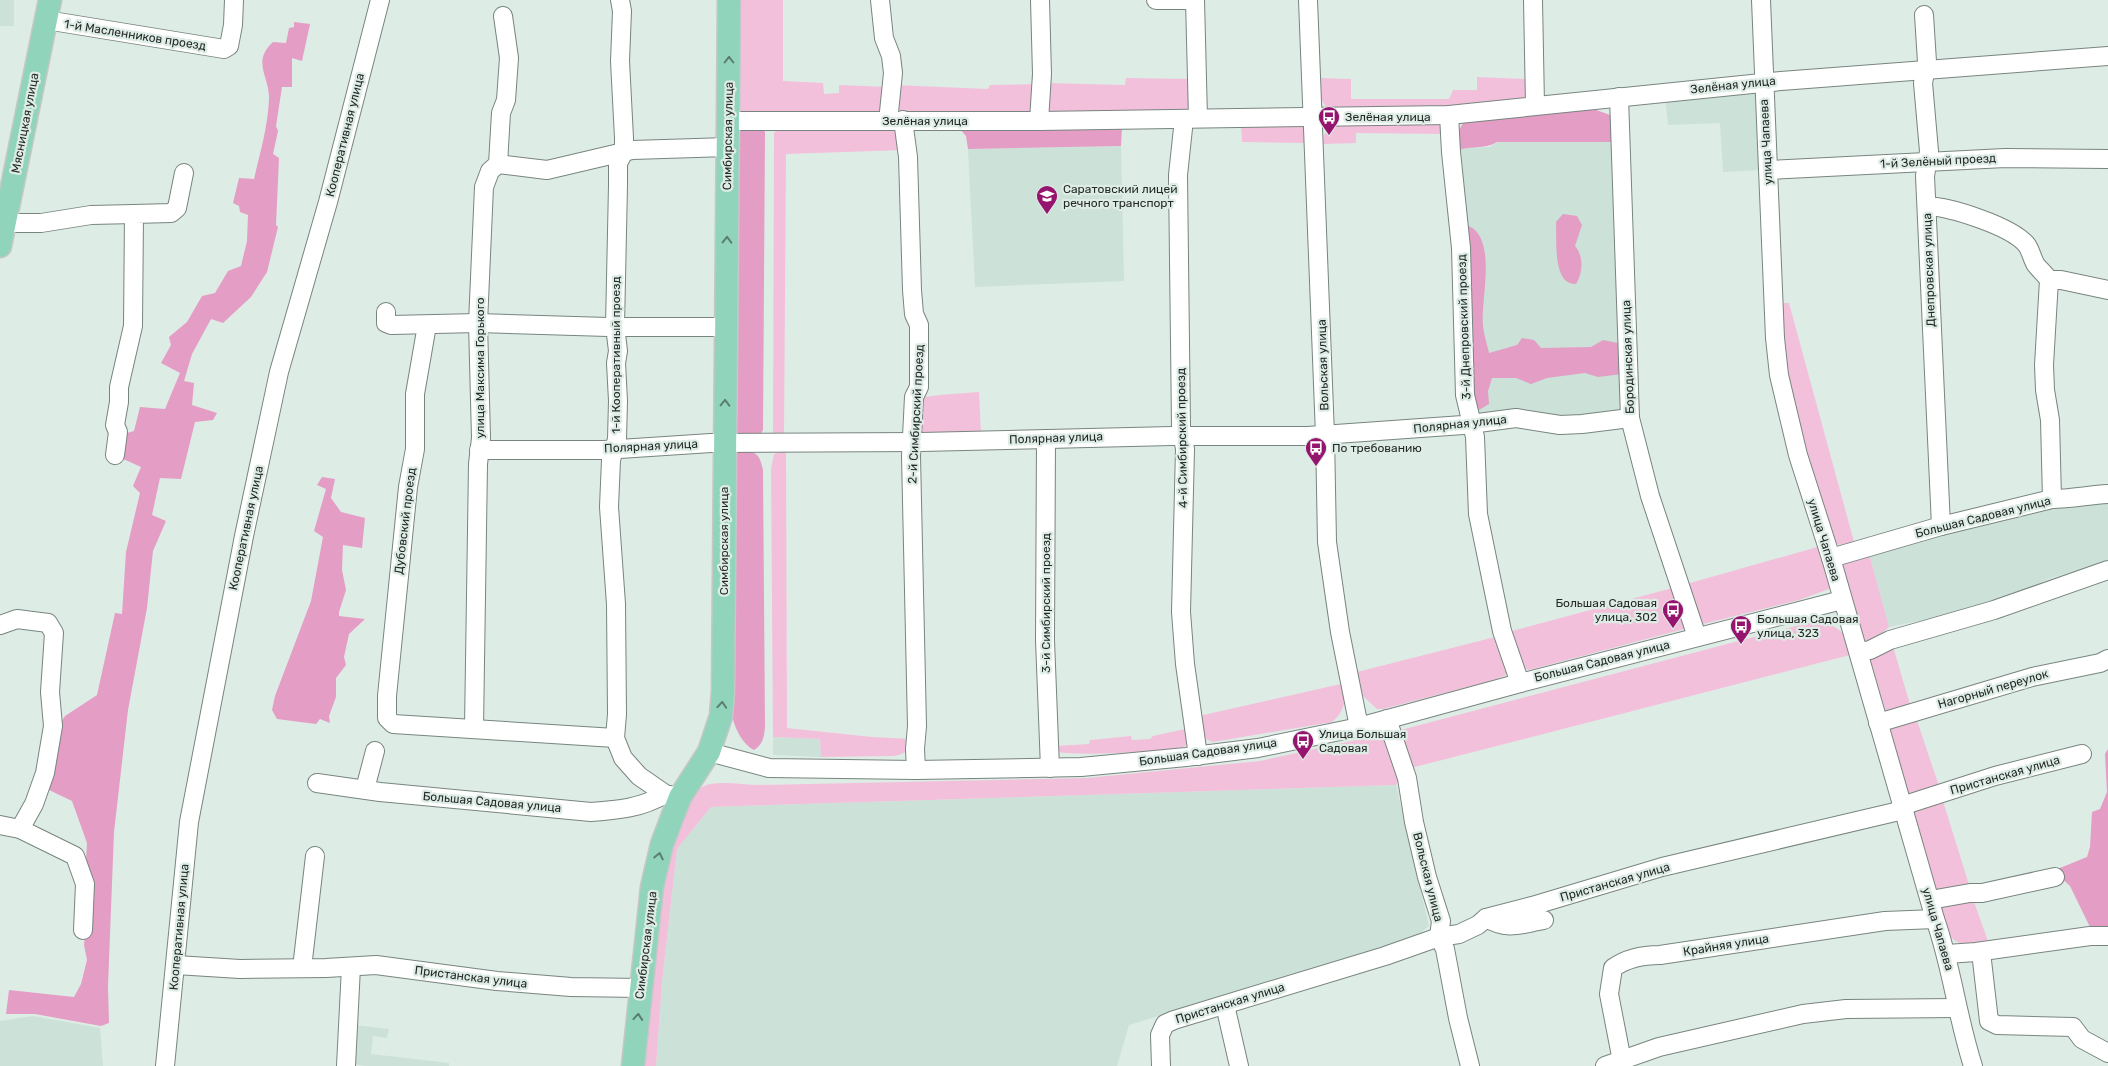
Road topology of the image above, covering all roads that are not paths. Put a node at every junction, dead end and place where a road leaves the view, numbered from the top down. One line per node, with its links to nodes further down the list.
1 (234, 0): 12 (street, 1-й Масленников проезд)
2 (380, 0): 93 (street, Кооперативная улица)
3 (620, 0): 27 (street, 1-й Кооперативный проезд)
4 (729, 0): 24 (main road, Симбирская улица, one-way to 4)
5 (880, 0): 23 (street, 2-й Симбирский проезд)
6 (1040, 0): 25 (street)
7 (1156, 0): 8 (street)
8 (1194, 0): 22 (street, 4-й Симбирский проезд)
9 (1308, 0): 21 (street, Вольская улица)
10 (1533, 0): 19 (street)
11 (1761, 0): 17 (street, улица Чапаева)
12 (48, 10): 35 (main road, Мясницкая улица)
13 (1924, 14): 16 (street, Днепровская улица)
14 (503, 16): 30 (street, улица Максима Горького)
15 (2108, 56): 16 (street, Зелёная улица)
16 (1924, 71): 17 (street, Зелёная улица); 29 (street, Днепровская улица)
17 (1763, 82): 18 (street, Зелёная улица); 31 (street, улица Чапаева)
18 (1620, 97): 19 (street, Зелёная улица); 44 (street, Бородинская улица)
19 (1535, 105): 20 (street, Зелёная улица)
20 (1450, 115): 21 (street, Зелёная улица); 45 (street, 3-й Днепровский проезд)
21 (1314, 117): 22 (street, Зелёная улица); 46 (street, Вольская улица)
22 (1191, 119): 25 (street, Зелёная улица); 47 (street, 4-й Симбирский проезд)
23 (897, 120): 24 (street, Зелёная улица); 25 (street, Зелёная улица); 49 (street, 2-й Симбирский проезд)
24 (728, 121): 26 (main road, Симбирская улица)
25 (1039, 121)
26 (728, 146): 27 (street); 43 (main road, Симбирская улица, one-way to 26)
27 (624, 152): 30 (street); 42 (street, 1-й Кооперативный проезд)
28 (2108, 159): 29 (street, 1-й Зелёный проезд)
29 (1926, 162): 31 (street, 1-й Зелёный проезд); 33 (street, Днепровская улица)
30 (498, 164): 40 (street, улица Максима Горького)
31 (1768, 170): 57 (street, улица Чапаева)
32 (184, 173): 34 (street)
33 (1927, 206): 37 (street); 56 (street, Днепровская улица)
34 (134, 214): 35 (street); 53 (street)
35 (4, 222): 36 (main road, Мясницкая улица)
36 (0, 246)
37 (2049, 280): 38 (street); 55 (street)
38 (2108, 290)
39 (386, 312): 41 (street)
40 (478, 323): 41 (street); 42 (street); 52 (street, улица Максима Горького)
41 (427, 325): 68 (street, Дубовский проезд)
42 (615, 326): 43 (street); 51 (street, 1-й Кооперативный проезд)
43 (726, 327): 50 (main road, Симбирская улица, one-way to 43)
44 (1630, 418): 45 (street, Полярная улица); 61 (street, Бородинская улица)
45 (1472, 424): 46 (street, Полярная улица); 64 (street, 3-й Днепровский проезд)
46 (1325, 435): 47 (street, Полярная улица); 67 (street, Вольская улица)
47 (1183, 436): 48 (street, Полярная улица); 73 (street, 4-й Симбирский проезд)
48 (1046, 438): 49 (street, Полярная улица); 74 (street, 3-й Симбирский проезд)
49 (913, 441): 50 (street, Полярная улица); 75 (street, 2-й Симбирский проезд)
50 (724, 443): 51 (street, Полярная улица); 71 (main road, Симбирская улица, one-way to 50)
51 (614, 449): 52 (street, Полярная улица); 69 (street, 1-й Кооперативный проезд)
52 (479, 450): 68 (street, улица Максима Горького)
53 (115, 455)
54 (2108, 494): 55 (street, Большая Садовая улица)
55 (2052, 499): 56 (street, Большая Садовая улица)
56 (1941, 526): 57 (street, Большая Садовая улица)
57 (1831, 558): 59 (street, улица Чапаева)
58 (2108, 570): 62 (street)
59 (1842, 600): 61 (street, Большая Садовая улица); 62 (street, улица Чапаева)
60 (0, 625): 81 (street)
61 (1697, 637): 64 (street, Большая Садовая улица)
62 (1859, 652): 66 (street, улица Чапаева)
63 (2108, 659): 66 (street, Нагорный переулок)
64 (1520, 683): 65 (street, Большая Садовая улица)
65 (1387, 719): 67 (street, Большая Садовая улица); 90 (street, Вольская улица)
66 (1878, 723): 79 (street, улица Чапаева)
67 (1360, 727): 73 (street, Большая Садовая улица)
68 (474, 728): 69 (street)
69 (615, 738): 78 (street, 1-й Кооперативный проезд)
70 (375, 751): 77 (street)
71 (710, 752): 75 (street, Большая Садовая улица); 78 (main road, Симбирская улица)
72 (2082, 754): 79 (street, Пристанская улица)
73 (1198, 756): 74 (street, Большая Садовая улица)
74 (1050, 768): 75 (street, Большая Садовая улица)
75 (916, 770)
76 (317, 783): 77 (street, Большая Садовая улица)
77 (365, 789): 78 (street, Большая Садовая улица)
78 (672, 796): 96 (main road, Симбирская улица, one-way to 78)
79 (1903, 807): 84 (street, улица Чапаева); 85 (street, Пристанская улица)
80 (0, 825): 81 (street)
81 (20, 829): 88 (street)
82 (315, 856): 95 (street)
83 (2055, 877): 84 (street)
84 (1930, 900): 86 (street, улица Чапаева)
85 (1486, 918): 87 (street); 90 (street, Пристанская улица)
86 (1935, 919): 92 (street, улица Чапаева); 101 (street, Крайняя улица)
87 (1544, 920)
88 (82, 930)
89 (2108, 936): 91 (street)
90 (1440, 937): 97 (street, Пристанская улица); 107 (street, Вольская улица)
91 (1981, 952): 92 (street); 99 (street)
92 (1948, 954): 98 (street, улица Чапаева)
93 (176, 965): 95 (street, Пристанская улица); 102 (street, Кооперативная улица)
94 (351, 966): 95 (street, Пристанская улица); 96 (street, Пристанская улица); 103 (street)
95 (302, 968)
96 (641, 988): 104 (main road, Симбирская улица, one-way to 96)
97 (1224, 1005): 105 (street, Пристанская улица); 106 (street)
98 (1957, 1008): 100 (street); 109 (street, улица Чапаева)
99 (2108, 1053)
100 (1646, 1060): 101 (street)
101 (1622, 1061): 108 (street)
102 (165, 1066)
103 (346, 1066)
104 (633, 1066)
105 (1161, 1066)
106 (1239, 1066)
107 (1470, 1066)
108 (1605, 1066)
109 (1973, 1066)

